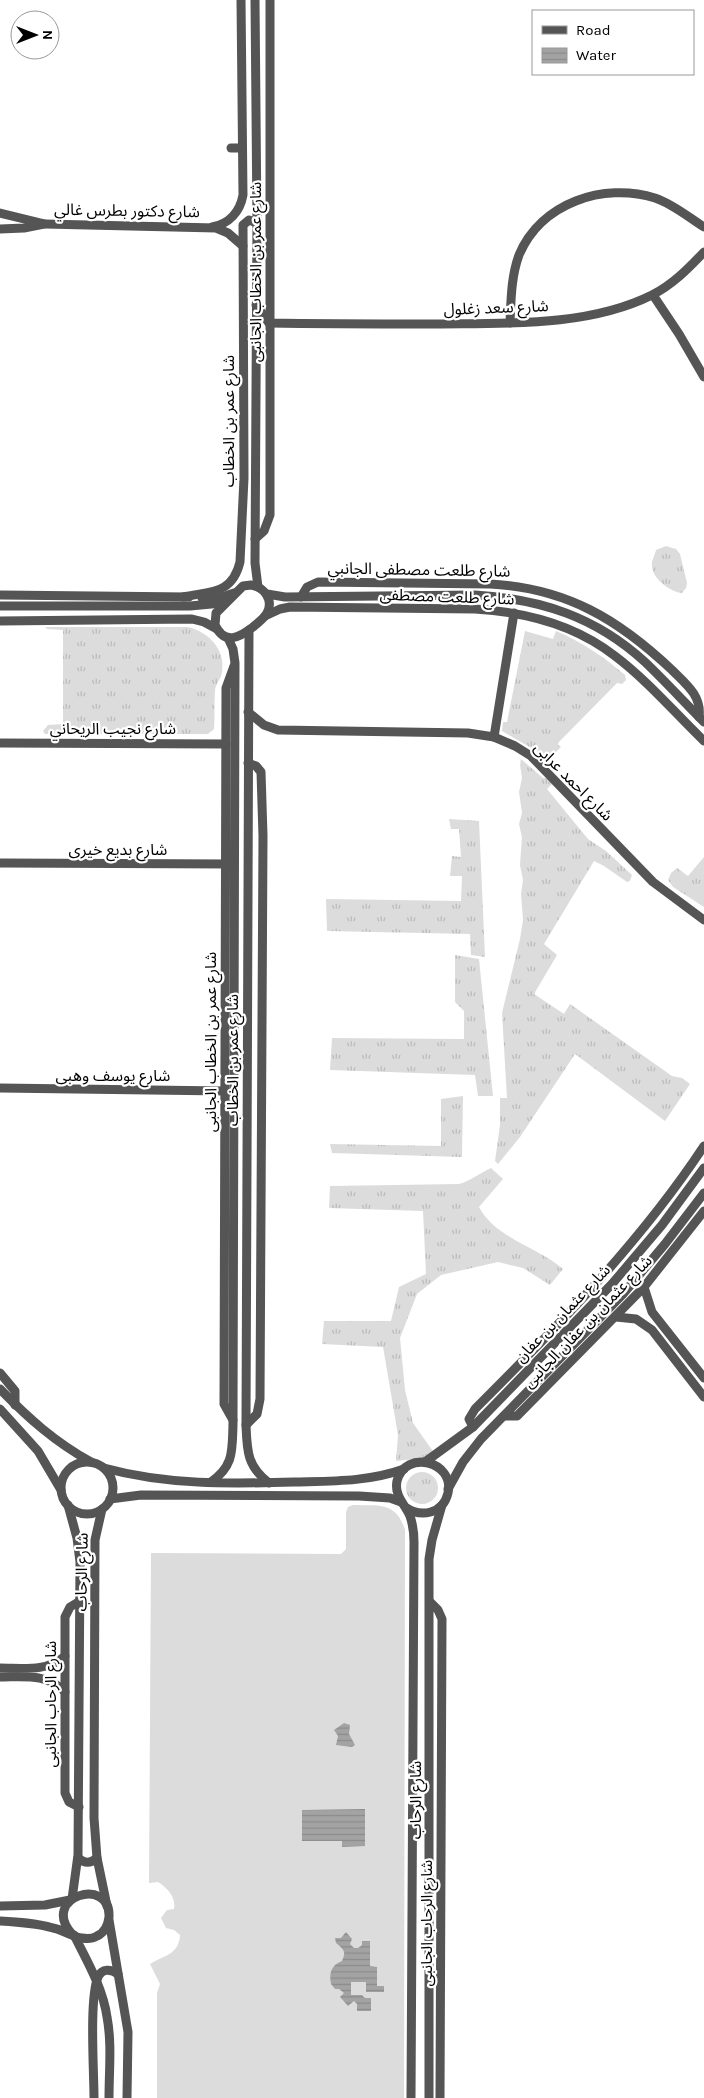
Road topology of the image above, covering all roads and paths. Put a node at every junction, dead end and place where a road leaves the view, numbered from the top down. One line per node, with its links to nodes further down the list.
1 (255, 0): 4 (street, شارع عمر بن الخطاب)
2 (270, 0): 5 (street, شارع عمر بن الخطاب الجانبى)
3 (241, 5): 4 (street); 7 (street)
4 (255, 10): 5 (street); 9 (street, شارع عمر بن الخطاب)
5 (269, 10): 18 (street, شارع عمر بن الخطاب الجانبى)
6 (231, 148): 7 (street)
7 (242, 148): 11 (street)
8 (0, 213): 10 (street)
9 (257, 223): 14 (street, شارع عمر بن الخطاب); 17 (street, شارع عمر بن الخطاب)
10 (45, 224): 11 (street, شارع دكتور بطرس غالي); 13 (street)
11 (209, 227): 14 (street)
12 (704, 227): 19 (street)
13 (0, 229)
14 (243, 246): 27 (street, شارع عمر بن الخطاب)
15 (704, 252): 16 (street, شارع سعد زغلول)
16 (653, 295): 19 (street, شارع سعد زغلول); 20 (street)
17 (256, 305): 18 (street); 21 (street, شارع عمر بن الخطاب)
18 (269, 323): 19 (street, شارع سعد زغلول); 21 (street, شارع عمر بن الخطاب الجانبى)
19 (510, 323)
20 (704, 377)
21 (255, 539): 22 (street, شارع عمر بن الخطاب)
22 (258, 587): 23 (street); 24 (street)
23 (234, 594): 27 (street); 29 (street)
24 (267, 594): 28 (street, شارع طلعت مصطفى); 33 (street)
25 (0, 595): 27 (street)
26 (384, 596): 28 (street, شارع طلعت مصطفى); 31 (street); 40 (street, شارع طلعت مصطفى)
27 (184, 597)
28 (302, 597): 40 (street, شارع طلعت مصطفى الجانبي)
29 (224, 602): 30 (street); 35 (street)
30 (0, 606)
31 (384, 609): 32 (street, شارع طلعت مصطفى); 33 (street, شارع طلعت مصطفى)
32 (514, 612): 41 (street); 42 (street, شارع طلعت مصطفى)
33 (265, 616): 36 (street)
34 (0, 621): 35 (street)
35 (217, 629): 37 (street)
36 (249, 630): 37 (street); 39 (street, شارع عمر بن الخطاب)
37 (228, 638): 38 (street, شارع عمر بن الخطاب)
38 (235, 663): 44 (street, شارع عمر بن الخطاب الجانبى); 47 (street, شارع عمر بن الخطاب)
39 (248, 712): 41 (street, شارع احمد عرابى); 45 (street, شارع عمر بن الخطاب)
40 (702, 719)
41 (494, 737): 48 (street, شارع احمد عرابى)
42 (704, 741)
43 (0, 743): 44 (street, شارع نجيب الريحاني)
44 (226, 744): 47 (street, شارع عمر بن الخطاب الجانبى)
45 (248, 763): 50 (street, شارع عمر بن الخطاب); 69 (street)
46 (0, 863): 47 (street, شارع بديع خيرى)
47 (231, 864): 49 (street, شارع عمر بن الخطاب); 52 (street, شارع عمر بن الخطاب الجانبى)
48 (704, 920)
49 (234, 1036): 50 (street); 68 (street, شارع عمر بن الخطاب)
50 (247, 1036): 69 (street, شارع عمر بن الخطاب)
51 (0, 1088): 52 (street, شارع يوسف وهبى)
52 (225, 1091): 68 (street, شارع عمر بن الخطاب الجانبى)
53 (704, 1146): 70 (street, شارع عثمان بن عفان الجانبى)
54 (704, 1168): 57 (street, شارع عثمان بن عفان)
55 (704, 1193): 59 (street, شارع عثمان بن عفان)
56 (704, 1211): 58 (street, شارع عثمان بن عفان الجانبى)
57 (612, 1284): 59 (street); 70 (street, شارع عثمان بن عفان)
58 (644, 1287): 60 (street, شارع عثمان بن عفان الجانبى); 62 (street)
59 (623, 1294): 67 (street, شارع عثمان بن عفان)
60 (616, 1317): 64 (street); 67 (street, شارع عثمان بن عفان الجانبى)
61 (0, 1373): 65 (street)
62 (704, 1378)
63 (0, 1389): 65 (street)
64 (704, 1397)
65 (15, 1405): 71 (street)
66 (1, 1412): 78 (street)
67 (504, 1416): 77 (street, شارع عثمان بن عفان)
68 (233, 1420): 75 (street, شارع عمر بن الخطاب)
69 (246, 1425): 76 (street, شارع عمر بن الخطاب)
70 (473, 1427): 72 (street, شارع عثمان بن عفان)
71 (91, 1462): 73 (street); 78 (street)
72 (425, 1462): 74 (street); 77 (street)
73 (104, 1468): 75 (street); 79 (street)
74 (404, 1469): 76 (street); 82 (street)
75 (211, 1482): 76 (street)
76 (269, 1483)
77 (448, 1490): 80 (street)
78 (62, 1492): 81 (street)
79 (110, 1499): 82 (street); 83 (street)
80 (443, 1504): 82 (street); 85 (street, شارع الرحاب)
81 (68, 1505): 83 (street); 84 (street, شارع الرحاب)
82 (403, 1505): 104 (street, شارع الرحاب)
83 (102, 1509): 94 (street, شارع الرحاب)
84 (80, 1601): 86 (street, شارع الرحاب الجانبى); 90 (street, شارع الرحاب)
85 (430, 1602): 91 (street, شارع الرحاب); 92 (street, شارع الرحاب الجانبى)
86 (65, 1656): 87 (street); 89 (street, شارع الرحاب الجانبى)
87 (0, 1668)
88 (0, 1677): 89 (street)
89 (65, 1692): 90 (street, شارع الرحاب الجانبى)
90 (79, 1807): 93 (street, شارع الرحاب)
91 (430, 1853): 92 (street); 105 (street, شارع الرحاب)
92 (442, 1853): 112 (street, شارع الرحاب الجانبى)
93 (78, 1858): 94 (street); 95 (street, شارع الرحاب)
94 (97, 1858): 98 (street, شارع الرحاب)
95 (71, 1900): 97 (street); 98 (street); 102 (street)
96 (0, 1905): 97 (street)
97 (36, 1905): 101 (street)
98 (107, 1906): 99 (street)
99 (109, 1918): 102 (street); 103 (street)
100 (0, 1922): 101 (street)
101 (36, 1924): 102 (street)
102 (73, 1934): 106 (street)
103 (118, 1974): 106 (street); 109 (street)
104 (411, 1974): 105 (street); 110 (street, شارع الرحاب)
105 (429, 1975): 111 (street, شارع الرحاب)
106 (97, 1984): 107 (street); 108 (street)
107 (94, 2098)
108 (110, 2098)
109 (127, 2098)
110 (411, 2098)
111 (429, 2098)
112 (440, 2098)

